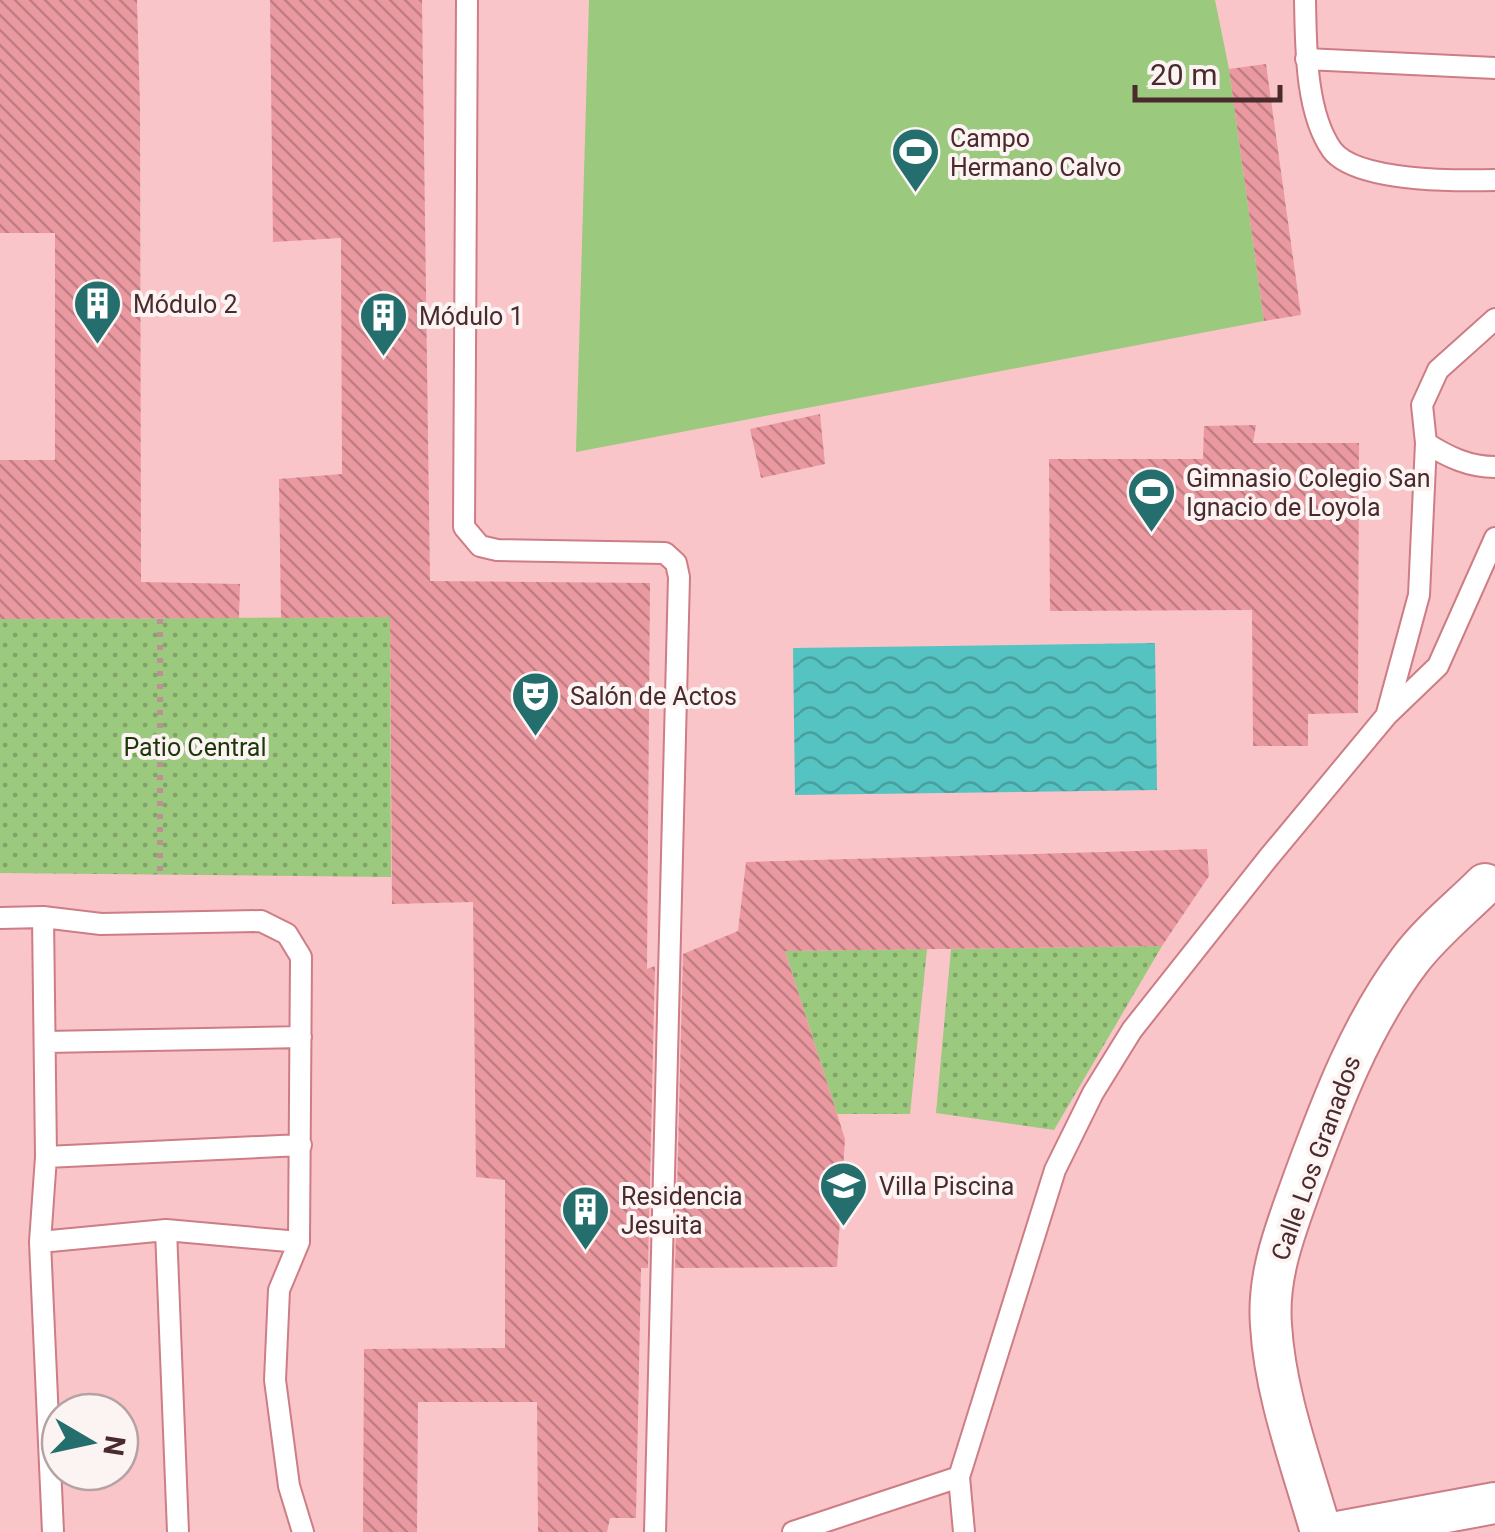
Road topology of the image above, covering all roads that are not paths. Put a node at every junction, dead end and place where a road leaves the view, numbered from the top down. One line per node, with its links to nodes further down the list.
1 (467, 0): 26 (lane)
2 (1304, 0): 3 (lane)
3 (1306, 59): 4 (lane); 5 (lane)
4 (1495, 68)
5 (1495, 180)
6 (1495, 319): 7 (lane)
7 (1426, 443): 8 (lane); 10 (lane)
8 (1495, 467)
9 (1495, 538): 10 (lane)
10 (1387, 715): 21 (lane)
11 (1485, 884): 29 (street, Calle Los Granados)
12 (0, 918): 13 (lane)
13 (44, 918): 14 (lane); 15 (lane)
14 (301, 1037): 15 (lane); 16 (lane)
15 (46, 1042): 17 (lane)
16 (300, 1145): 17 (lane); 20 (lane)
17 (46, 1156): 19 (lane)
18 (166, 1230): 19 (lane); 20 (lane); 24 (lane)
19 (40, 1242): 23 (lane)
20 (299, 1242): 25 (lane)
21 (959, 1476): 27 (lane); 28 (lane)
22 (1495, 1503): 30 (street)
23 (53, 1532)
24 (178, 1532)
25 (302, 1532)
26 (656, 1532)
27 (793, 1532)
28 (964, 1532)
29 (1321, 1532)
30 (1338, 1532)

